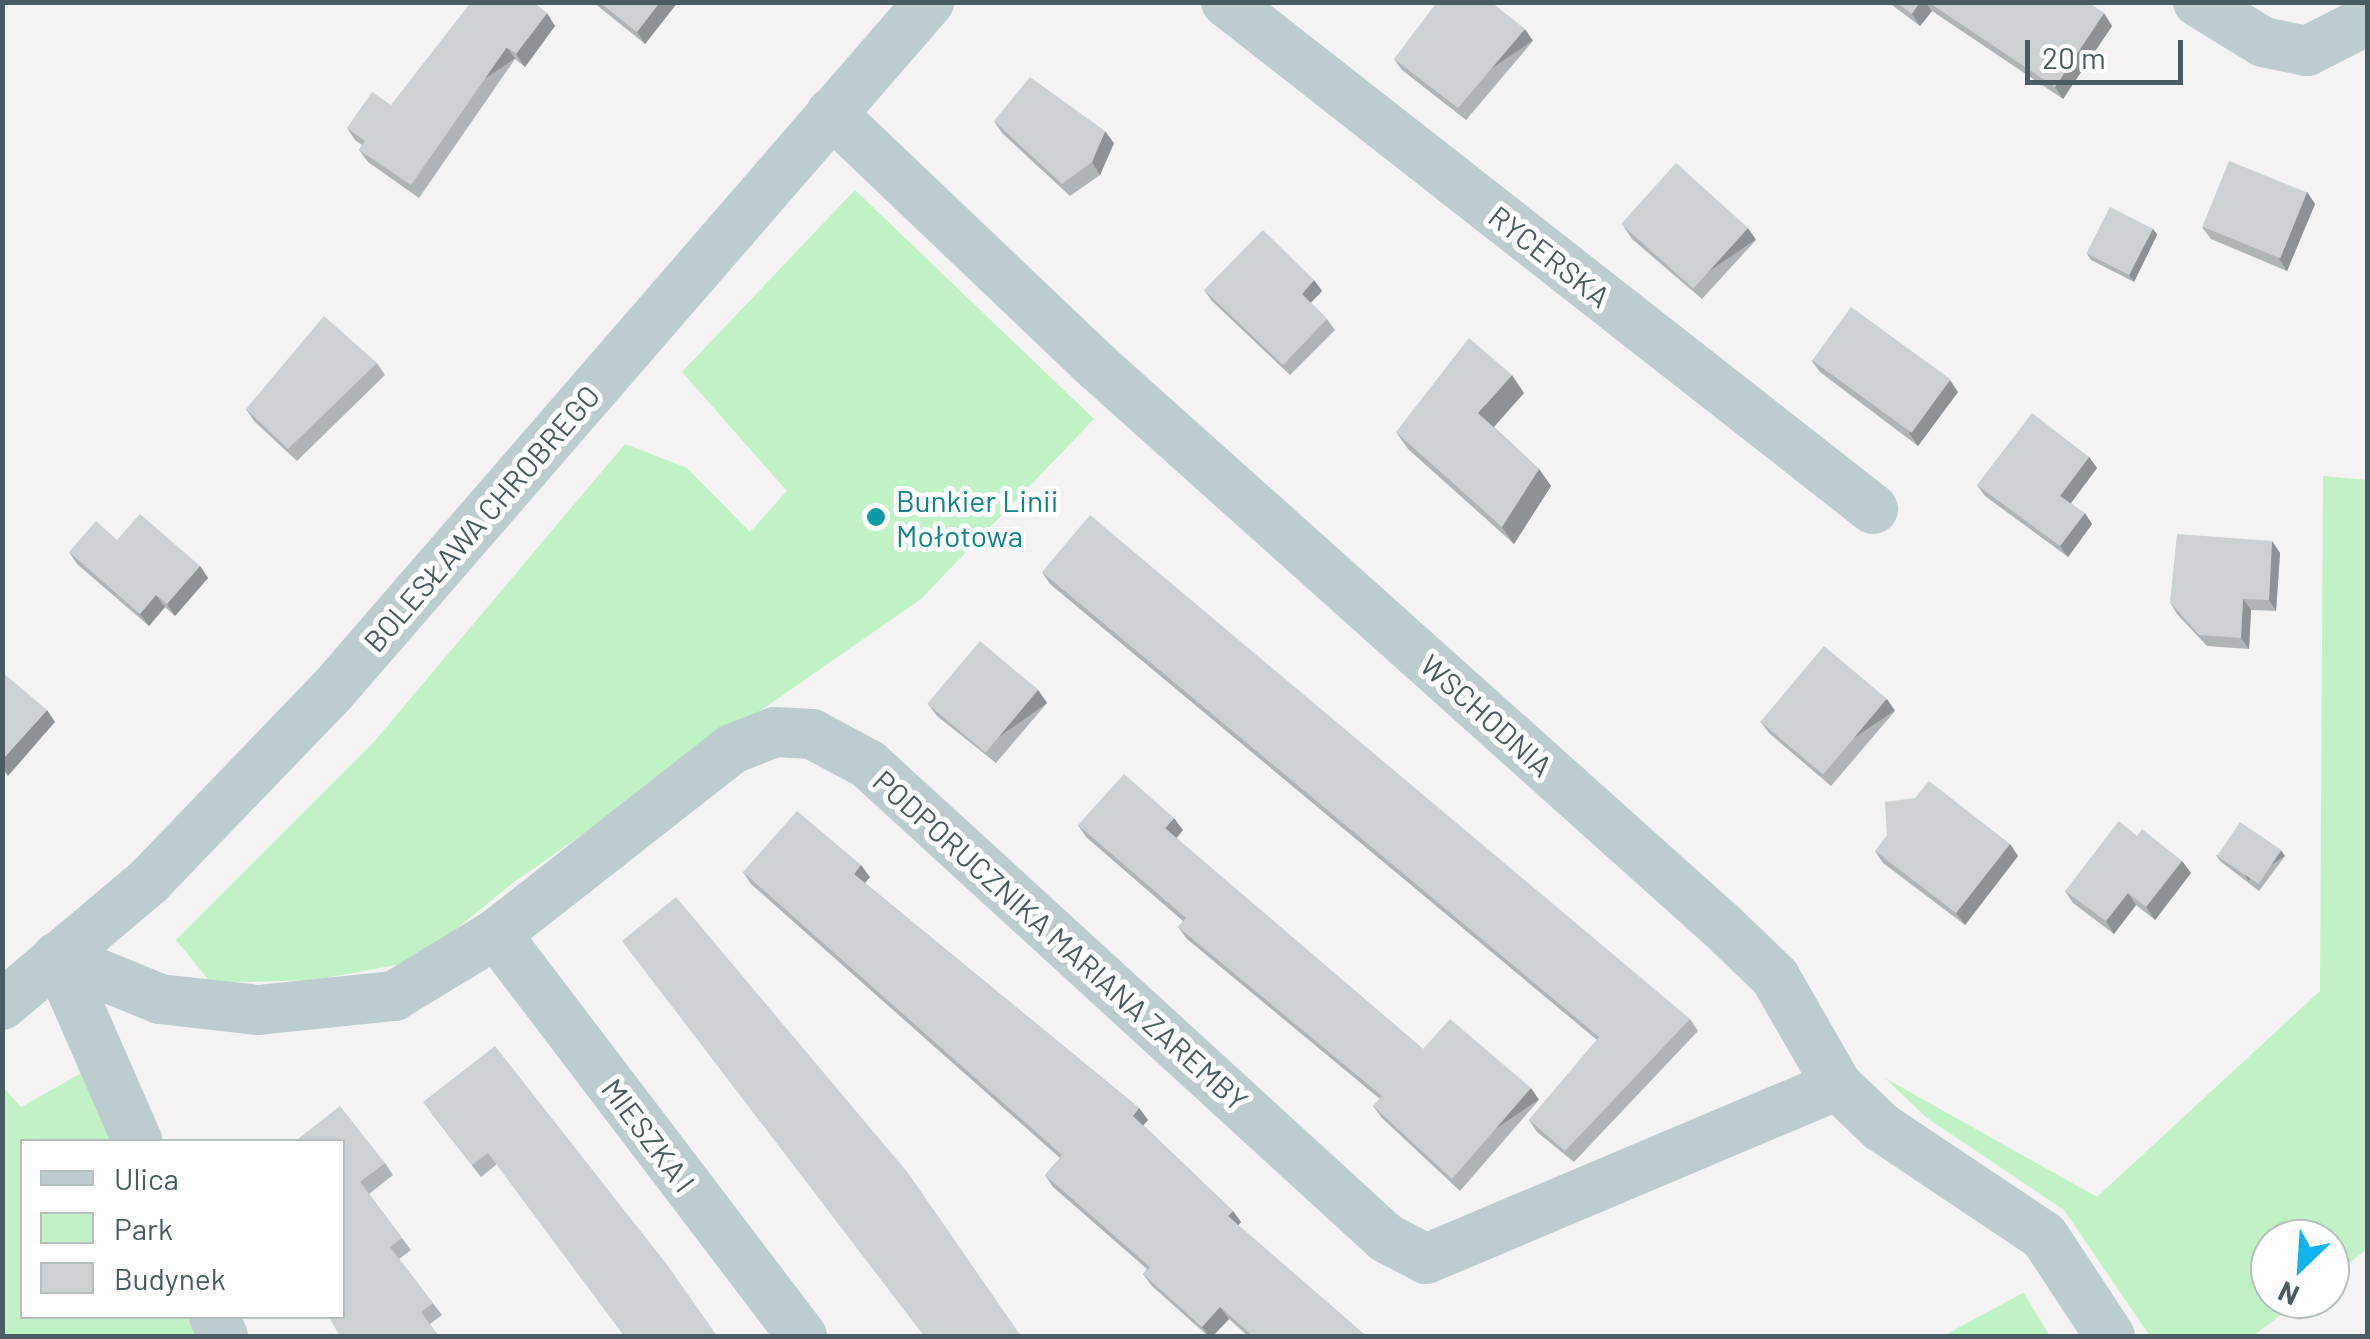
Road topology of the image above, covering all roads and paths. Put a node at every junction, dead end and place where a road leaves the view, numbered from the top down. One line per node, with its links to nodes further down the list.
1 (929, 2): 5 (street, BOLESŁAWA CHROBREGO)
2 (1226, 2): 6 (street, RYCERSKA)
3 (2198, 2): 4 (street)
4 (2368, 20)
5 (830, 113): 8 (street, BOLESŁAWA CHROBREGO); 10 (street, WSCHODNIA)
6 (1873, 509)
7 (496, 934): 8 (street, PODPORUCZNIKA MARIANA ZAREMBY); 10 (street, PODPORUCZNIKA MARIANA ZAREMBY); 12 (street, MIESZKA I)
8 (57, 958): 9 (street, BOLESŁAWA CHROBREGO); 11 (street)
9 (2, 1005)
10 (1837, 1084): 13 (street, WSCHODNIA)
11 (137, 1139)
12 (802, 1336)
13 (2110, 1336)

